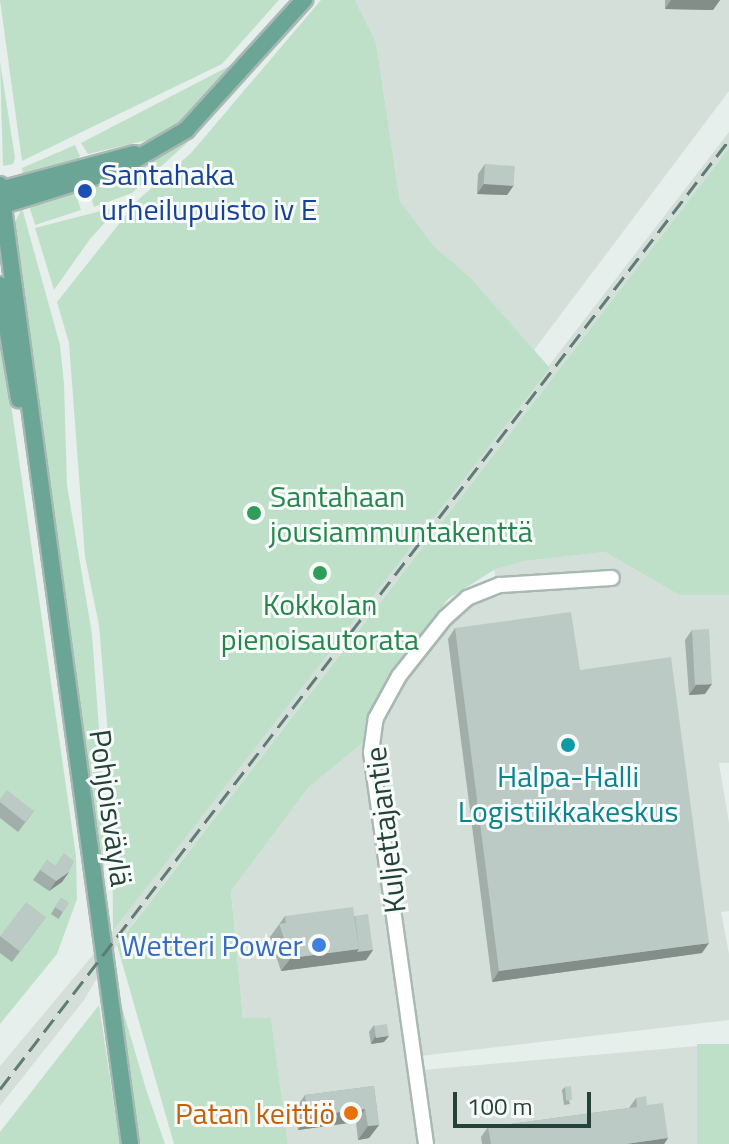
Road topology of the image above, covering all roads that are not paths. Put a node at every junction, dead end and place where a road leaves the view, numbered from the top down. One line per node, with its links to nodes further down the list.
1 (304, 0): 2 (main road)
2 (1, 195): 4 (main road, Pohjoisväylä)
3 (0, 285): 4 (main road, Pohjoisväylä)
4 (37, 479): 6 (main road, Pohjoisväylä)
5 (612, 578): 7 (street, Kuljettajantie)
6 (130, 1144)
7 (426, 1144)

